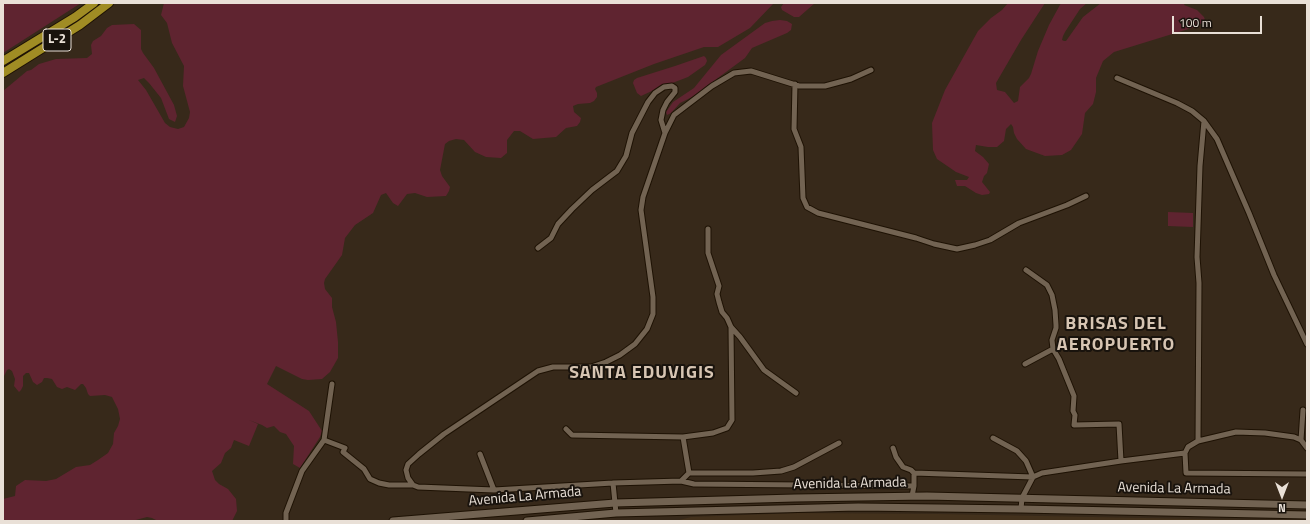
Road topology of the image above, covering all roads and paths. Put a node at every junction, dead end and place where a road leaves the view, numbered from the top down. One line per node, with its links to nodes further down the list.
1 (94, 3): 3 (highway, L-2)
2 (109, 3): 5 (highway, L-2)
3 (3, 61)
4 (871, 70): 7 (street)
5 (3, 73)
6 (1117, 78): 8 (street)
7 (795, 84): 9 (street); 10 (street)
8 (1204, 121): 15 (street); 26 (street)
9 (665, 133): 12 (street); 39 (street)
10 (1086, 196)
11 (708, 230): 14 (street)
12 (538, 248)
13 (1026, 270): 16 (street)
14 (731, 327): 19 (street); 22 (street)
15 (1307, 344)
16 (1053, 349): 17 (street); 32 (street)
17 (1025, 364)
18 (332, 384): 24 (street)
19 (796, 393)
20 (1303, 410): 25 (street)
21 (566, 429): 22 (street)
22 (682, 437): 33 (street)
23 (993, 438): 36 (street)
24 (324, 440): 39 (street); 49 (street)
25 (1301, 440): 26 (street); 29 (street)
26 (1198, 441): 30 (street)
27 (838, 443): 33 (street)
28 (894, 448): 34 (street)
29 (1307, 448)
30 (1185, 453): 32 (street); 35 (street)
31 (480, 454): 41 (street)
32 (1121, 461): 36 (street)
33 (689, 473): 37 (street)
34 (914, 473): 36 (street); 40 (street)
35 (1307, 474)
36 (1033, 477): 43 (street)
37 (681, 481): 38 (street); 40 (street)
38 (613, 483): 41 (street); 44 (street)
39 (413, 485): 41 (street)
40 (914, 486): 42 (street)
41 (494, 490)
42 (912, 496): 43 (main road, Avenida La Armada); 44 (main road, Avenida La Armada)
43 (1022, 498): 45 (main road, Avenida La Armada); 46 (street)
44 (615, 503): 47 (street); 50 (main road, Avenida La Armada)
45 (1307, 505)
46 (1021, 509): 47 (main road, Avenida La Armada); 48 (main road, Avenida La Armada)
47 (616, 513): 51 (main road, Avenida La Armada)
48 (1307, 515)
49 (286, 521)
50 (394, 521)
51 (527, 521)

